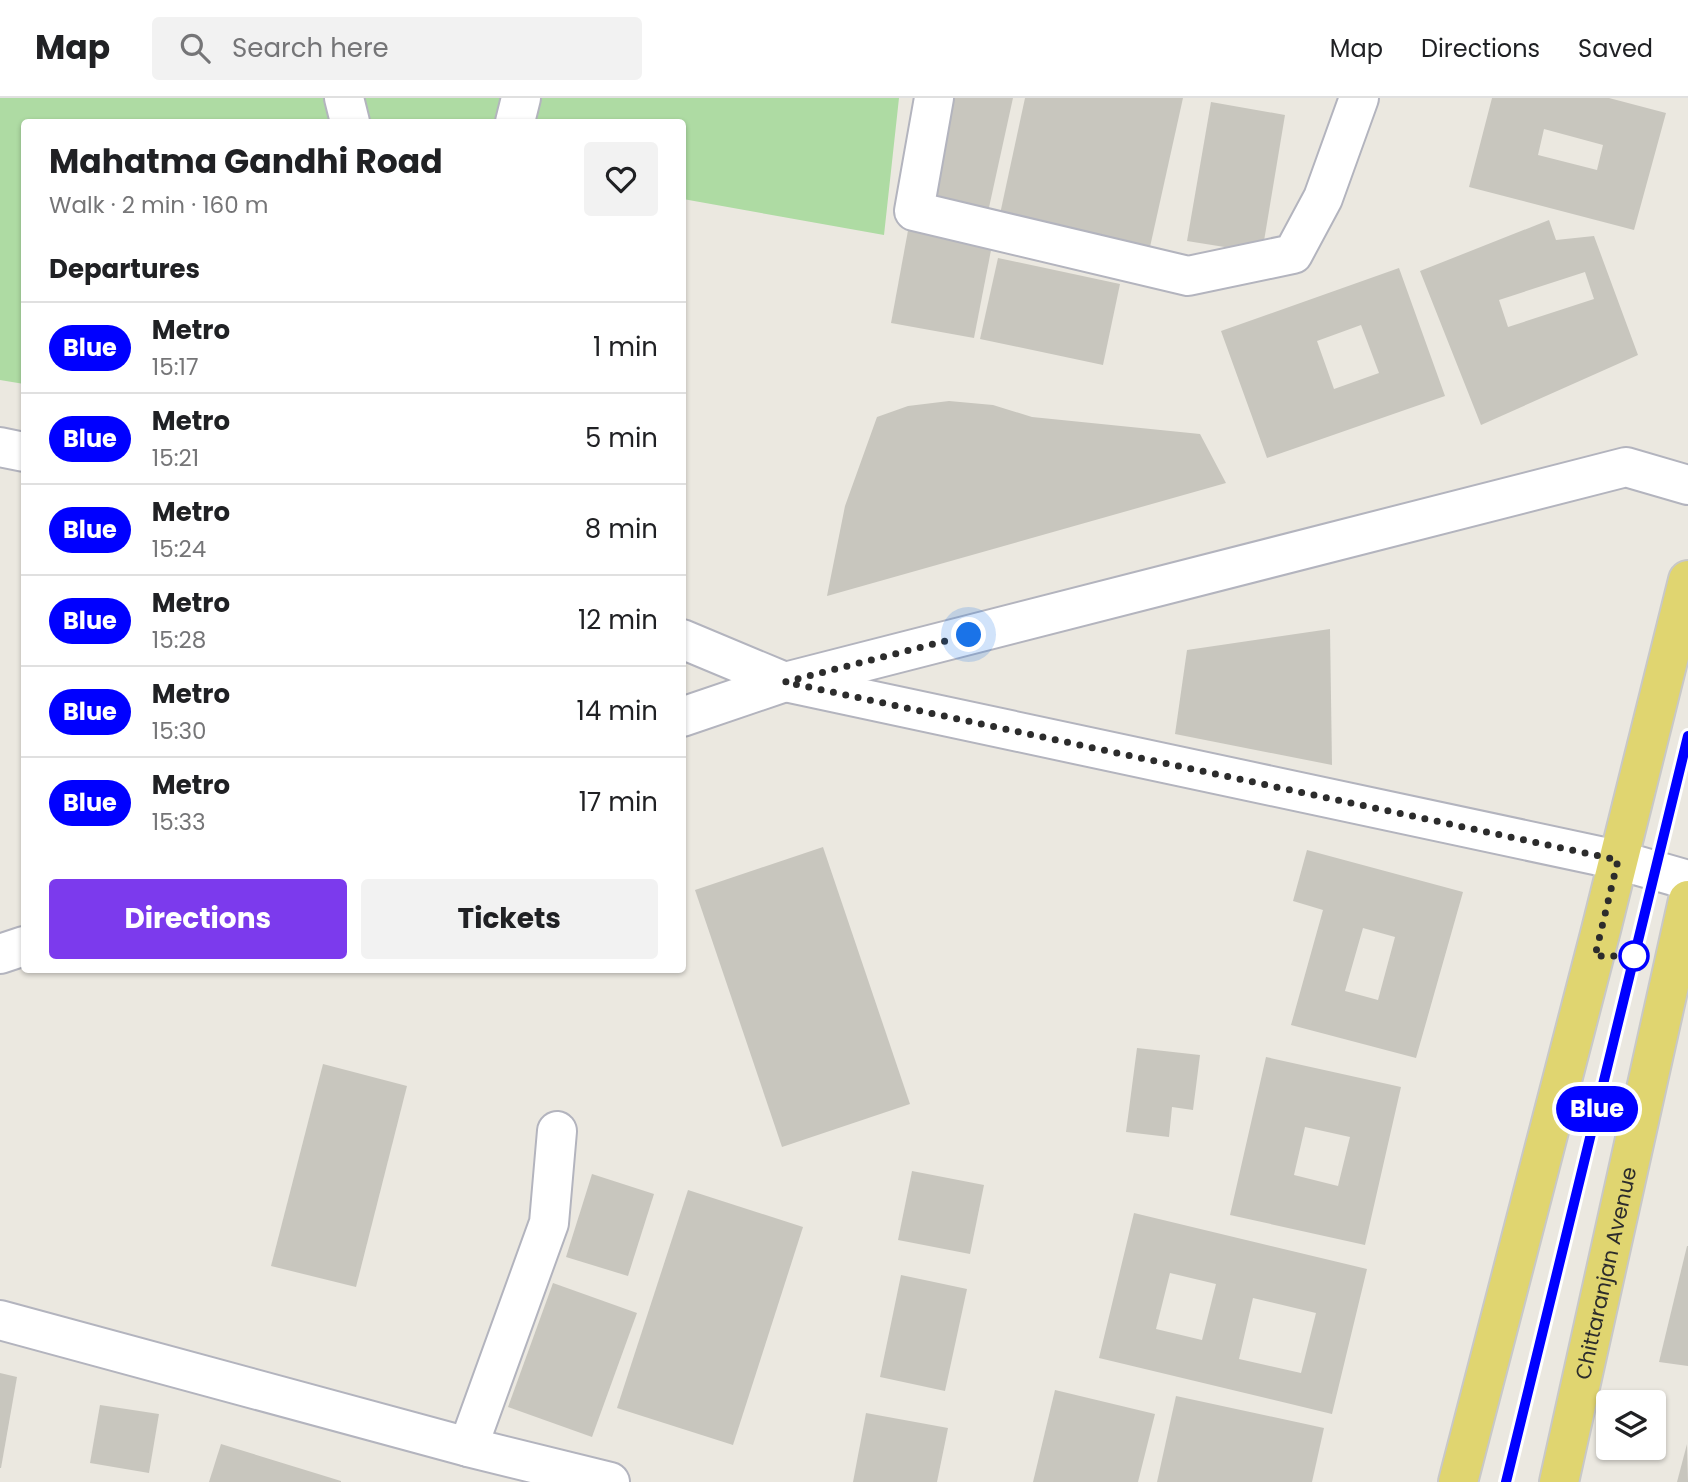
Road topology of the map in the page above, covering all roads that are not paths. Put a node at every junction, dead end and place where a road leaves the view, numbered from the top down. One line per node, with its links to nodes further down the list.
1 (344, 98): 5 (street)
2 (521, 98): 6 (street)
3 (934, 98): 4 (street)
4 (1359, 98)
5 (349, 119)
6 (516, 119)
7 (0, 447): 8 (street)
8 (21, 451)
9 (1688, 485): 12 (street)
10 (1688, 580): 14 (main road)
11 (686, 641): 12 (street)
12 (785, 682): 13 (street); 14 (street)
13 (686, 716)
14 (1618, 860): 15 (street); 23 (main road)
15 (1688, 880)
16 (1688, 901): 24 (main road, Chittaranjan Avenue)
17 (21, 947): 18 (street)
18 (0, 954)
19 (557, 1131): 21 (street)
20 (0, 1320): 21 (street)
21 (468, 1447): 22 (street)
22 (610, 1482)
23 (1458, 1482)
24 (1559, 1482)

